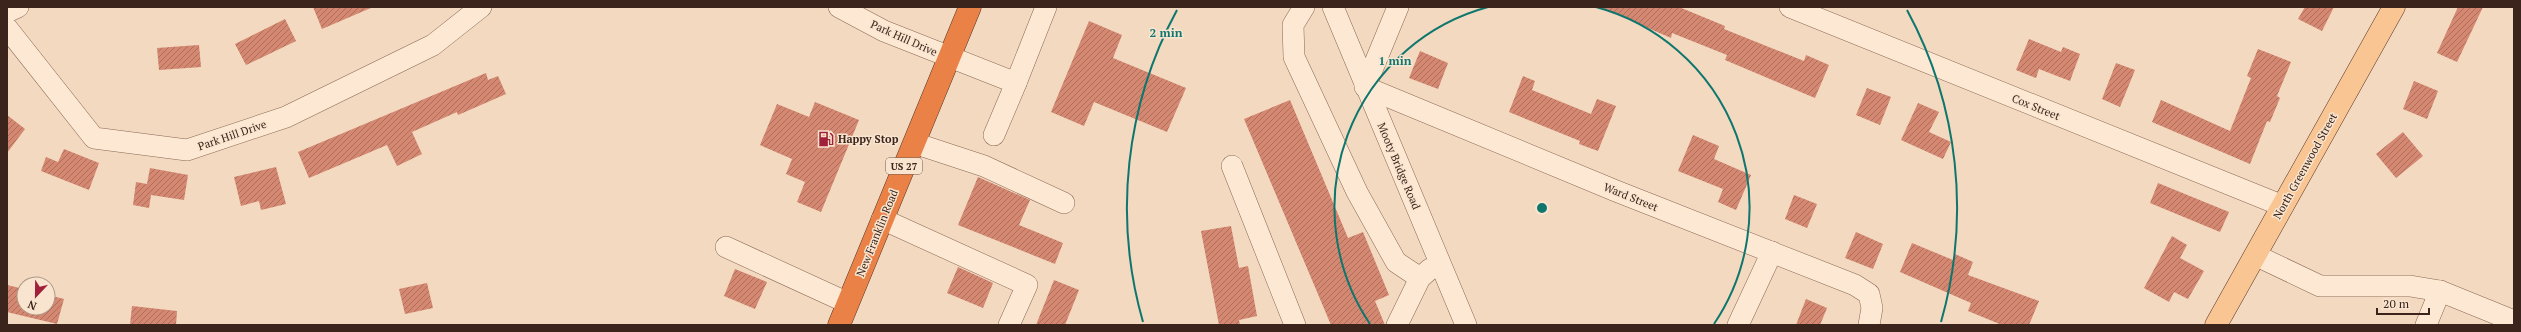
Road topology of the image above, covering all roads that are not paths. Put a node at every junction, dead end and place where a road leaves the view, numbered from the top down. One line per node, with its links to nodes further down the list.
1 (18, 7): 11 (street)
2 (481, 7): 12 (street, Park Hill Drive)
3 (839, 7): 13 (street, Park Hill Drive)
4 (970, 7): 13 (highway, New Franklin Road / US 27)
5 (1046, 7): 14 (street)
6 (1304, 7): 26 (street)
7 (1333, 7): 15 (street, Mooty Bridge Road)
8 (1398, 7): 15 (street)
9 (1790, 7): 20 (street, Cox Street)
10 (2394, 7): 20 (main road, North Greenwood Street)
11 (7, 12)
12 (7, 28)
13 (949, 58): 14 (street, Park Hill Drive); 17 (highway, New Franklin Road / US 27)
14 (1016, 83): 16 (street)
15 (1365, 87): 23 (street, Ward Street); 25 (street, Mooty Bridge Road)
16 (994, 135)
17 (914, 143): 19 (street); 21 (highway, New Franklin Road / US 27)
18 (1232, 166): 32 (street)
19 (1064, 203)
20 (2282, 206): 24 (main road, North Greenwood Street)
21 (882, 219): 28 (highway, New Franklin Road / US 27); 31 (street)
22 (726, 247): 28 (street)
23 (1772, 252): 35 (street); 36 (street, Ward Street)
24 (2255, 255): 27 (street); 37 (main road, North Greenwood Street)
25 (1439, 261): 26 (street); 34 (street, Mooty Bridge Road)
26 (1420, 278): 33 (street)
27 (2440, 291): 29 (street); 38 (street)
28 (848, 303): 30 (highway, New Franklin Road / US 27)
29 (2514, 321)
30 (839, 325)
31 (1009, 325)
32 (1295, 325)
33 (1397, 325)
34 (1466, 325)
35 (1738, 325)
36 (1869, 325)
37 (2216, 325)
38 (2426, 325)

